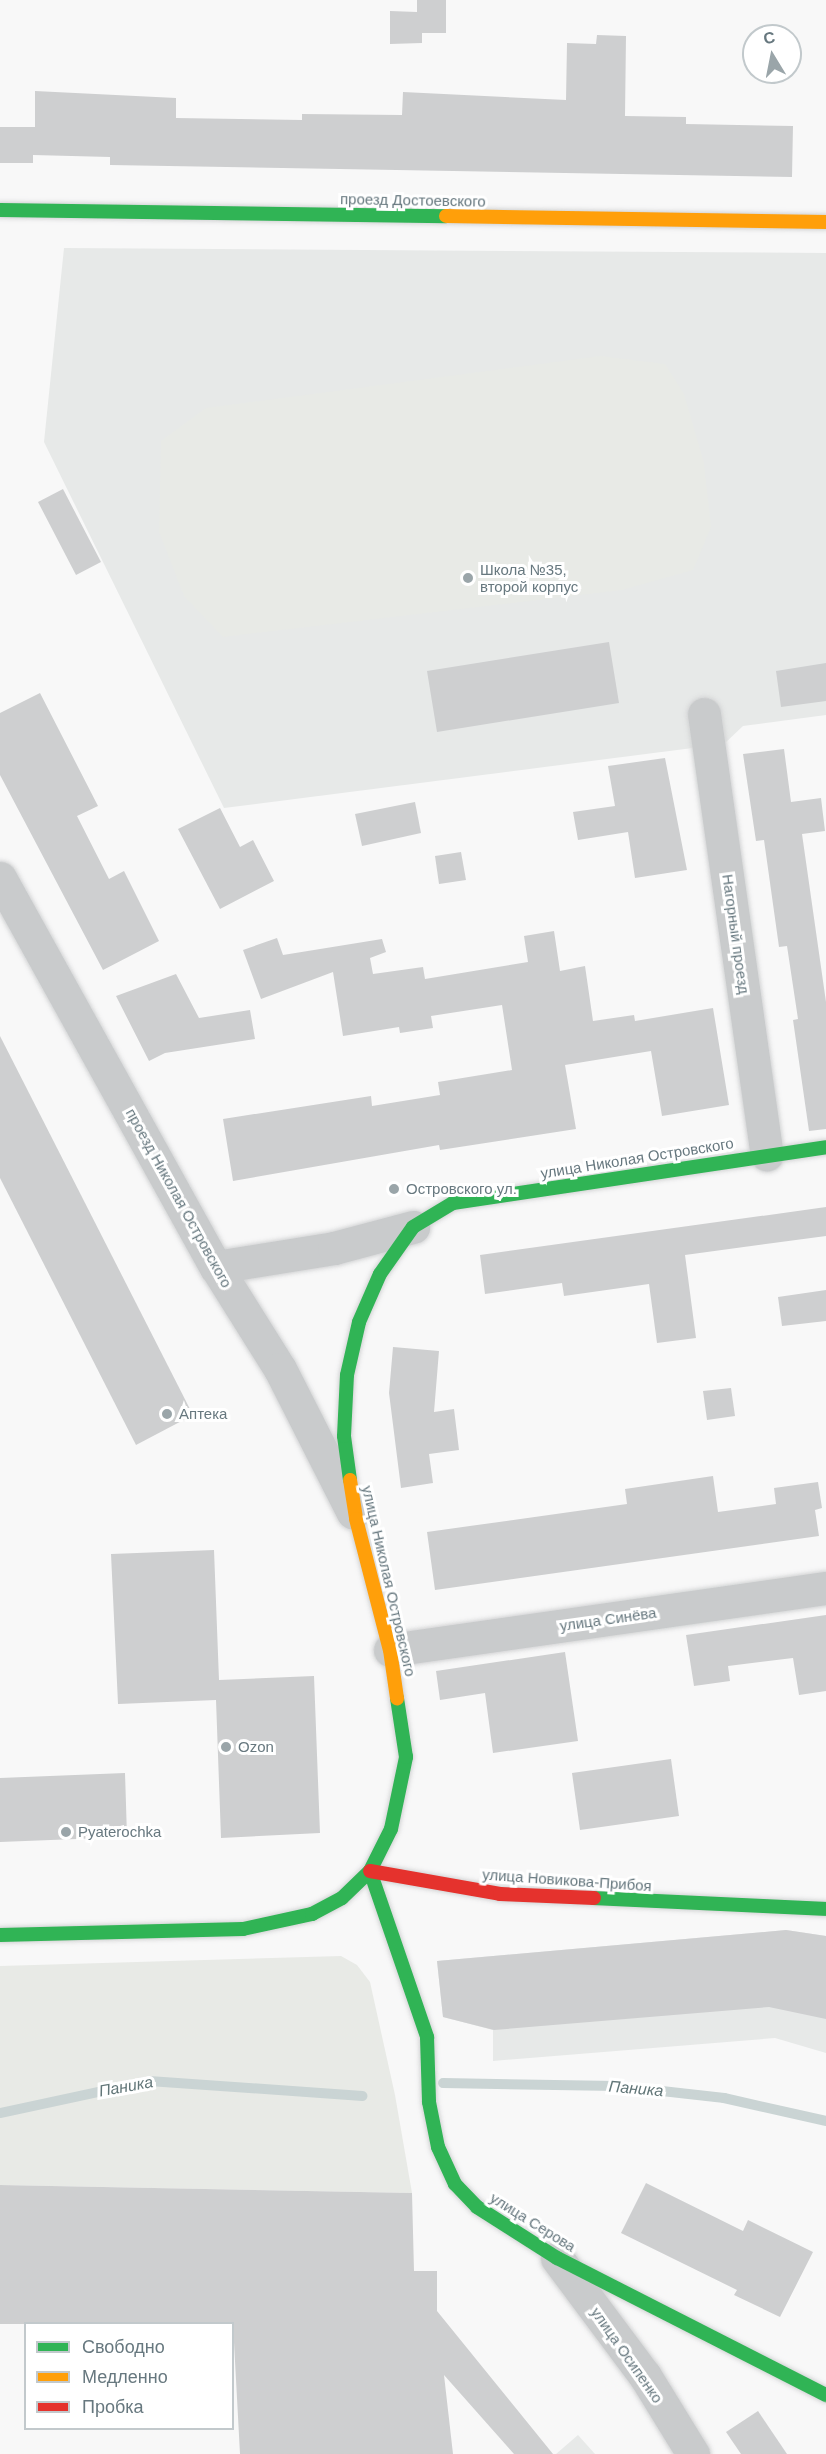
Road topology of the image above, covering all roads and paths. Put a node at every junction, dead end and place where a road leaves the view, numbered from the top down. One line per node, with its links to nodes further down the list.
1 (0, 210): 2 (street, проезд Достоевского)
2 (826, 222)
3 (704, 714): 6 (street, Нагорный проезд)
4 (0, 878): 8 (street, проезд Николая Островского)
5 (826, 1147): 6 (street, улица Николая Островского)
6 (768, 1155): 7 (street, улица Николая Островского)
7 (413, 1227): 8 (street); 9 (street, улица Николая Островского)
8 (216, 1267): 9 (street, проезд Николая Островского)
9 (356, 1519): 11 (street, улица Николая Островского)
10 (826, 1588): 11 (street, улица Синёва)
11 (390, 1650): 12 (street, улица Николая Островского)
12 (370, 1871): 13 (street, улица Новикова-Прибоя); 14 (street); 15 (street, улица Серова)
13 (826, 1909)
14 (0, 1935)
15 (557, 2258): 16 (street, улица Серова); 17 (street, улица Осипенко)
16 (826, 2395)
17 (693, 2454)

